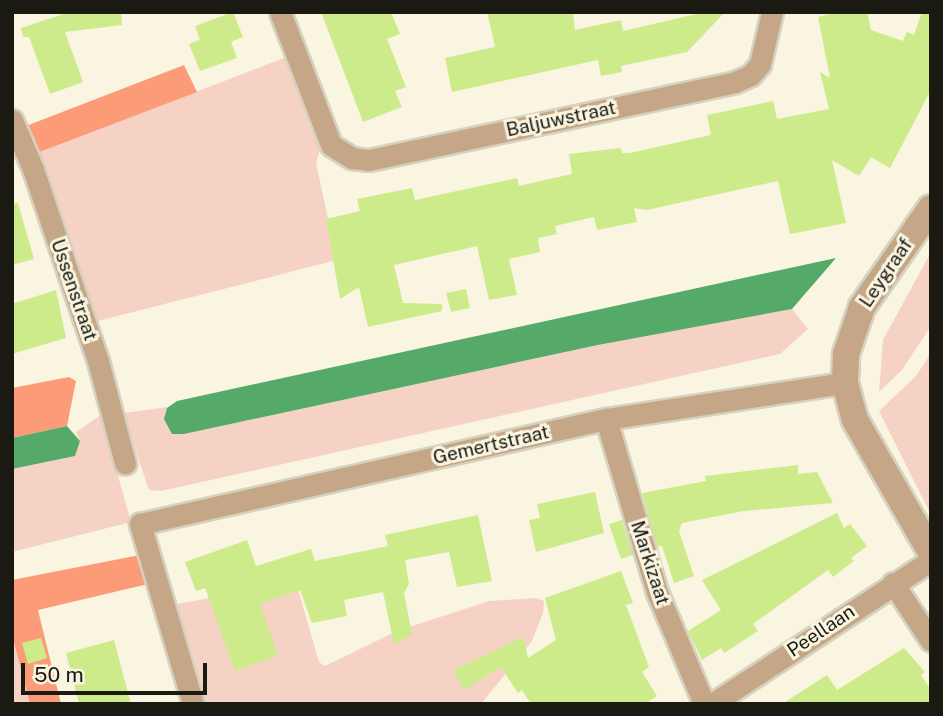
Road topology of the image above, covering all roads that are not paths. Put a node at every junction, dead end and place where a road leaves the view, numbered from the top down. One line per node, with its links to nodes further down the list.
1 (280, 12): 2 (street, Baljuwstraat)
2 (772, 12)
3 (12, 120): 7 (street, Ussenstraat)
4 (931, 208): 5 (street, Leygraaf)
5 (845, 383): 6 (street, Gemertstraat); 8 (street, Leygraaf)
6 (606, 419): 12 (street, Gemertstraat); 13 (street, Markizaat)
7 (125, 463)
8 (931, 552)
9 (931, 560): 10 (street, Peellaan)
10 (893, 583): 11 (street); 14 (street, Peellaan)
11 (931, 641)
12 (193, 704)
13 (704, 704)
14 (712, 704)

